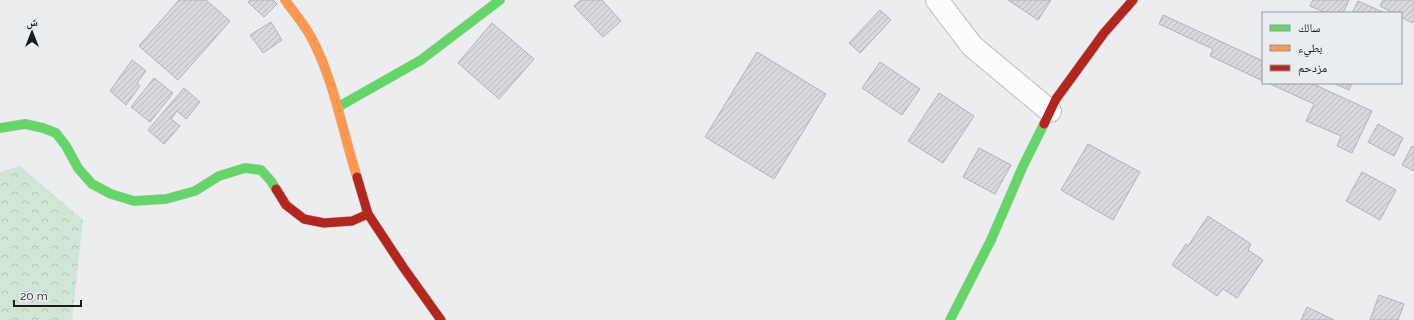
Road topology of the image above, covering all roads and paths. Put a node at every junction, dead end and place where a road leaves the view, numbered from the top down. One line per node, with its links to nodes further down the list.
1 (285, 0): 5 (street)
2 (500, 0): 5 (street)
3 (936, 0): 6 (street)
4 (1133, 0): 6 (street)
5 (338, 107): 8 (street)
6 (1050, 110): 10 (street)
7 (0, 128): 8 (street)
8 (368, 214): 9 (street)
9 (441, 320)
10 (950, 320)

